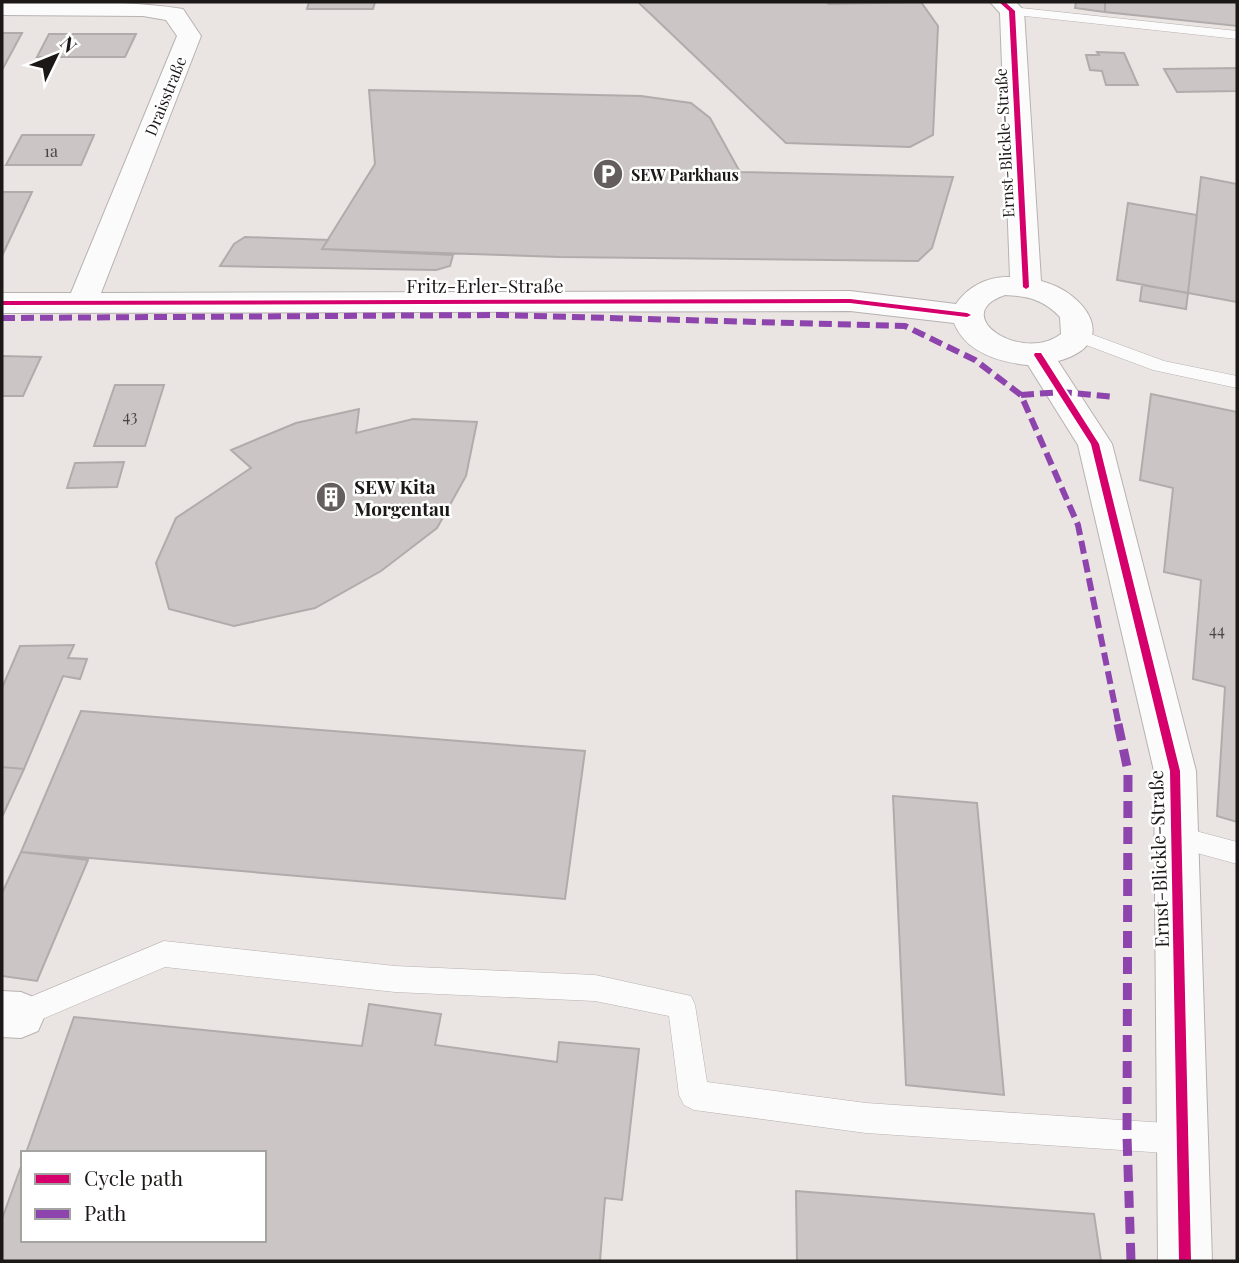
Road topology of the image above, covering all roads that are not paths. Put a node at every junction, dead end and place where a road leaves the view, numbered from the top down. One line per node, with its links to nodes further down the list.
1 (1013, 5): 3 (lane); 4 (street, Ernst-Blickle-Straße)
2 (2, 8): 5 (street, Draisstraße)
3 (1237, 35)
4 (1026, 287): 7 (street); 8 (street)
5 (83, 301): 6 (street, Fritz-Erler-Straße); 7 (street, Fritz-Erler-Straße)
6 (2, 303)
7 (967, 315): 9 (street)
8 (1077, 335): 9 (street); 10 (lane)
9 (1038, 355): 11 (street, Ernst-Blickle-Straße)
10 (1237, 382)
11 (1177, 836): 12 (lane); 14 (street, Ernst-Blickle-Straße)
12 (1237, 853)
13 (11, 1014): 14 (lane)
14 (1181, 1139): 15 (street, Ernst-Blickle-Straße)
15 (1185, 1261)

